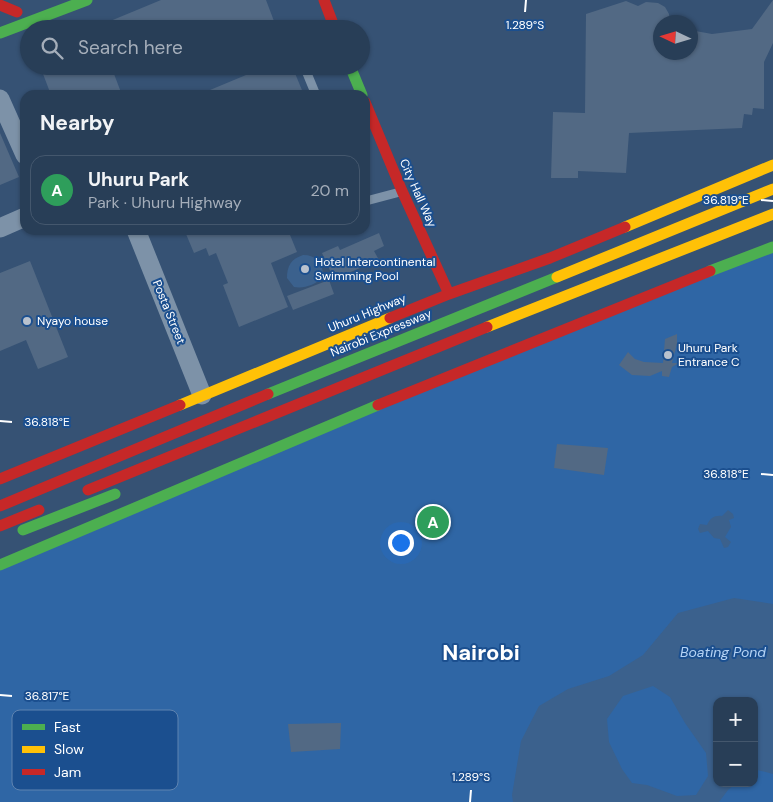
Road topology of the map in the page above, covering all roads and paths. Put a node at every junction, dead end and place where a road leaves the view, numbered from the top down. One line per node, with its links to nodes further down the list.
1 (87, 0): 5 (main road)
2 (322, 1): 6 (main road)
3 (0, 4): 4 (main road)
4 (0, 16)
5 (34, 20)
6 (331, 20)
7 (20, 25): 8 (main road)
8 (2, 38)
9 (308, 75): 11 (lane)
10 (354, 75): 12 (main road)
11 (314, 90)
12 (360, 90)
13 (0, 99): 15 (street)
14 (370, 114): 18 (main road, City Hall Way)
15 (20, 144)
16 (773, 165): 25 (main road, Uhuru Highway)
17 (773, 189): 30 (main road, Nairobi Expressway)
18 (402, 191): 19 (lane); 25 (main road, City Hall Way)
19 (370, 200)
20 (773, 214): 29 (main road)
21 (20, 220): 22 (street)
22 (0, 228)
23 (138, 235): 26 (street, Posta Street)
24 (773, 247): 34 (main road)
25 (449, 294): 26 (main road, Uhuru Highway)
26 (202, 395): 27 (main road, Uhuru Highway)
27 (0, 479)
28 (129, 488): 33 (main road)
29 (74, 496)
30 (0, 506)
31 (49, 506): 32 (main road)
32 (0, 526)
33 (9, 535)
34 (0, 565)

